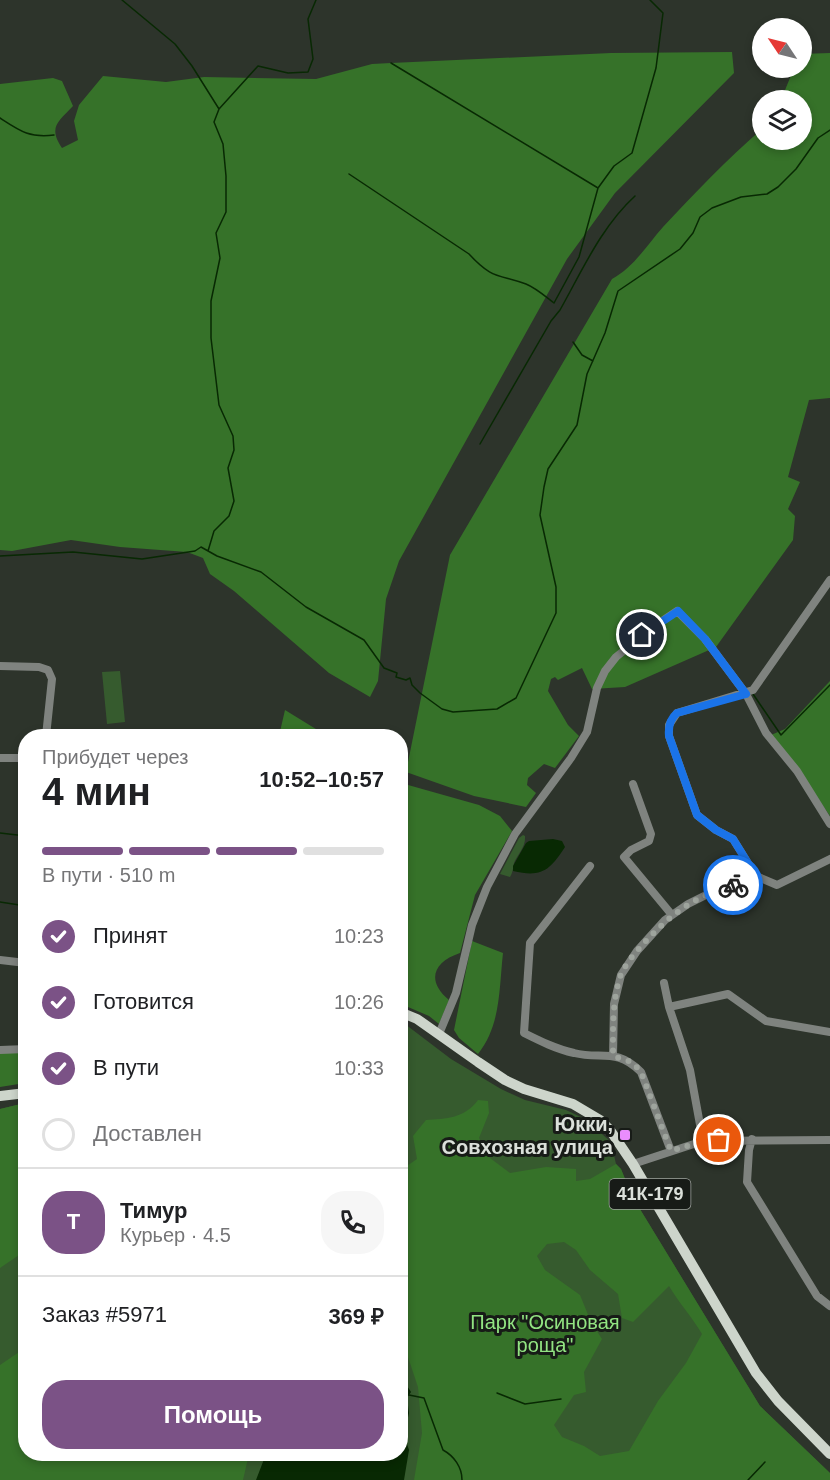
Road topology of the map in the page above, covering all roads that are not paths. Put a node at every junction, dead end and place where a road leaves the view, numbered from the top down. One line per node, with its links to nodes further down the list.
1 (830, 580): 3 (street)
2 (0, 666): 4 (street)
3 (746, 694): 8 (street); 11 (street); 19 (street)
4 (47, 729)
5 (0, 758): 6 (street)
6 (18, 758)
7 (633, 784): 12 (street)
8 (830, 824)
9 (830, 859): 11 (street)
10 (590, 866): 22 (street)
11 (756, 876): 12 (street)
12 (672, 915): 22 (street)
13 (0, 960): 14 (street)
14 (18, 962)
15 (664, 983): 16 (street)
16 (669, 1007): 18 (street); 27 (street)
17 (408, 1015): 19 (main road, 41К-179)
18 (830, 1032)
19 (439, 1034): 29 (main road, 41К-179)
20 (0, 1050): 21 (street)
21 (18, 1050)
22 (613, 1056): 28 (street)
23 (18, 1094): 24 (main road)
24 (0, 1096)
25 (752, 1139): 26 (street); 27 (street); 30 (street)
26 (830, 1140)
27 (703, 1141): 28 (street)
28 (671, 1151): 29 (street)
29 (633, 1164): 31 (main road, 41К-179)
30 (830, 1306)
31 (830, 1454)

